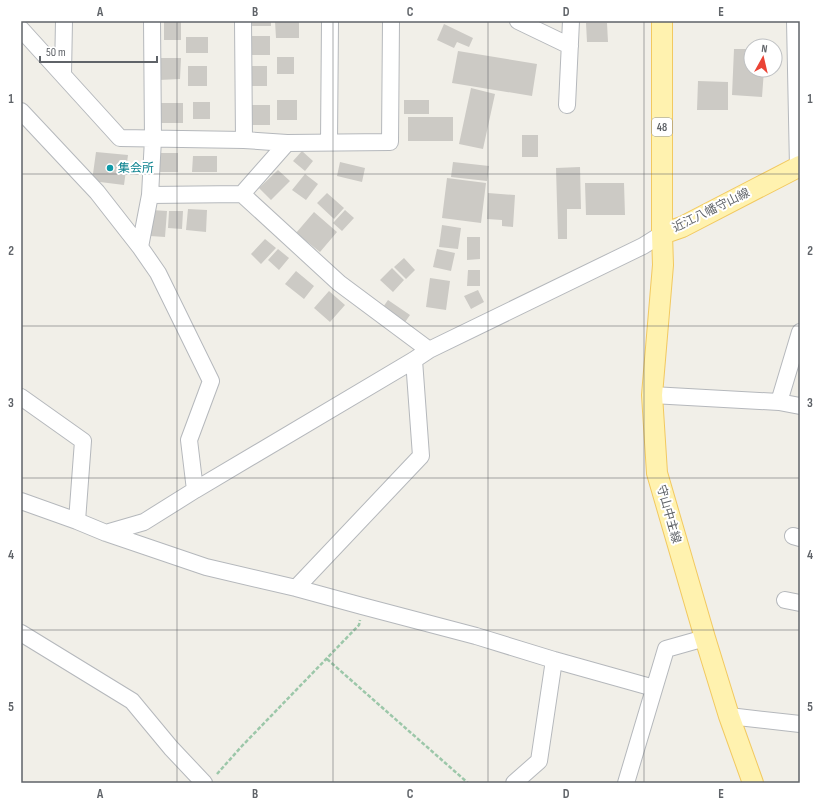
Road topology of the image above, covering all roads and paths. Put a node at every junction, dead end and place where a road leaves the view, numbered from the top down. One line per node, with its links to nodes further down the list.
1 (64, 21): 12 (street)
2 (152, 21): 15 (street)
3 (243, 21): 16 (street)
4 (330, 21): 17 (street)
5 (391, 21): 17 (street)
6 (518, 21): 11 (street)
7 (571, 21): 11 (street)
8 (662, 21): 22 (main road, 近江八幡守山線 / 48)
9 (795, 21): 19 (street)
10 (21, 29): 12 (street)
11 (570, 46): 13 (street)
12 (62, 74): 15 (street)
13 (567, 105)
14 (21, 111): 23 (street)
15 (154, 139): 16 (street); 20 (street)
16 (244, 140): 18 (street)
17 (329, 142): 18 (street)
18 (287, 143): 21 (street)
19 (799, 166): 22 (main road, 近江八幡守山線)
20 (150, 194): 21 (street); 23 (street)
21 (242, 194): 25 (street)
22 (662, 234): 25 (street); 27 (main road, 守山中主線)
23 (140, 247): 31 (street)
24 (800, 332): 29 (street)
25 (429, 350): 26 (street)
26 (414, 360): 31 (street); 35 (street)
27 (652, 395): 29 (street); 38 (main road, 守山中主線)
28 (21, 397): 33 (street)
29 (779, 402): 30 (street)
30 (800, 406)
31 (194, 490): 34 (street)
32 (21, 501): 33 (street)
33 (78, 521): 34 (street)
34 (106, 533): 35 (street)
35 (296, 588): 36 (street)
36 (362, 606): 39 (path); 40 (street)
37 (21, 633): 44 (street)
38 (705, 638): 41 (street); 42 (main road, 守山中主線)
39 (327, 659): 44 (path); 45 (path)
40 (554, 660): 41 (street); 46 (street)
41 (654, 688): 47 (street)
42 (729, 716): 43 (street); 48 (main road, 守山中主線)
43 (800, 724)
44 (209, 780)
45 (468, 783)
46 (514, 783)
47 (626, 783)
48 (753, 783)

